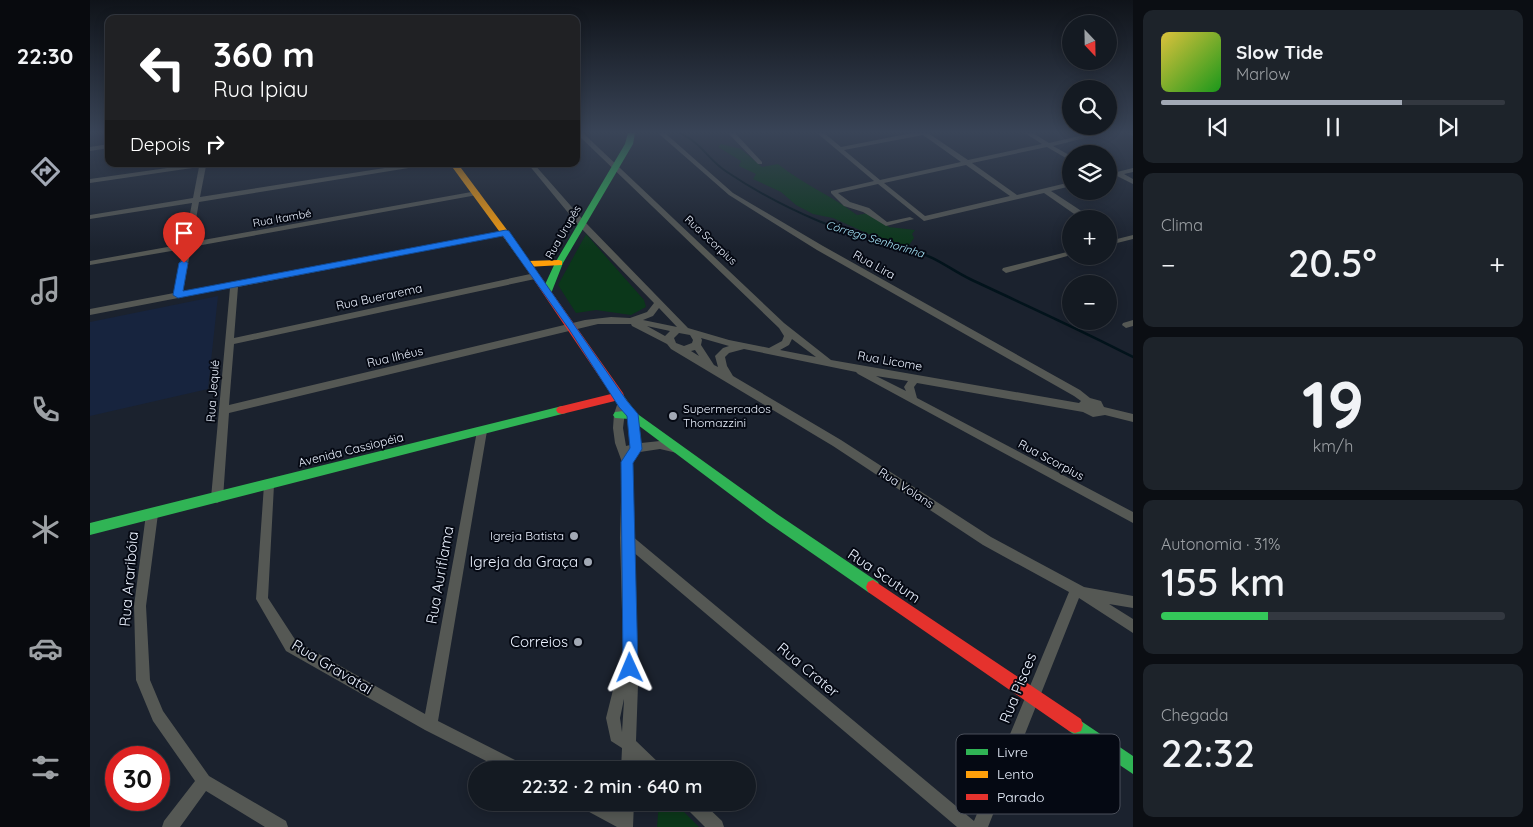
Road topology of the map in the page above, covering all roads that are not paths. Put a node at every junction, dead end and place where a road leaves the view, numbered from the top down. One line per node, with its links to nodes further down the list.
1 (153, 172): 14 (street)
2 (203, 172): 21 (street)
3 (374, 172): 21 (street)
4 (460, 172): 19 (street)
5 (537, 172): 25 (street)
6 (613, 172): 25 (street, Rua Urupês)
7 (619, 172): 42 (street, Rua Scorpius)
8 (705, 172): 58 (street, Rua Lira)
9 (866, 172): 15 (street)
10 (927, 172): 15 (street)
11 (979, 172): 20 (street)
12 (1127, 172): 13 (street)
13 (1119, 174): 16 (street)
14 (90, 181)
15 (879, 182): 20 (street); 24 (street)
16 (1133, 182)
17 (1062, 186): 18 (street)
18 (1045, 190): 20 (street); 22 (street)
19 (477, 193): 26 (street); 29 (street, Rua Itambé)
20 (1016, 197)
21 (198, 200): 23 (street); 29 (street)
22 (1075, 210)
23 (90, 217)
24 (910, 219)
25 (582, 224): 32 (street, Rua Urupês); 39 (street)
26 (506, 233): 33 (street); 36 (street)
27 (1133, 237): 28 (street)
28 (1117, 241)
29 (187, 247): 31 (street, Rua Itambé); 38 (street)
30 (1062, 255): 34 (street)
31 (90, 263)
32 (559, 263): 33 (street); 37 (street, Rua Urupês)
33 (527, 264): 35 (street)
34 (1006, 270)
35 (535, 276): 37 (street); 46 (street, Rua Buerarema)
36 (234, 284): 38 (street); 46 (street, Rua Jequié)
37 (547, 291): 44 (street)
38 (178, 295): 40 (street)
39 (658, 304): 41 (street); 43 (street); 45 (street)
40 (90, 312)
41 (630, 321): 43 (street, Rua Ilhéus); 44 (street, Rua Ilhéus); 45 (street)
42 (781, 325): 51 (street); 52 (street, Rua Scorpius)
43 (661, 326): 45 (street)
44 (572, 327): 59 (street); 60 (street, Rua Ilhéus)
45 (679, 334): 47 (street, Rua Licome); 48 (street); 50 (street, Rua Volans)
46 (229, 342): 60 (street, Rua Jequié)
47 (729, 343): 48 (street); 49 (street, Rua Licome)
48 (697, 344): 50 (street); 54 (street)
49 (745, 346): 51 (street, Rua Licome); 56 (street)
50 (680, 349): 54 (street, Rua Volans)
51 (771, 351): 52 (street, Rua Licome)
52 (829, 363): 53 (street, Rua Licome)
53 (852, 368): 55 (street, Rua Licome); 57 (street, Rua Scorpius)
54 (715, 369): 56 (street, Rua Volans)
55 (915, 378): 57 (street); 58 (street, Rua Licome)
56 (730, 379): 74 (street, Rua Volans)
57 (913, 400): 71 (street, Rua Scorpius)
58 (1086, 404): 62 (street, Rua Licome)
59 (620, 405): 61 (street); 63 (street, Avenida Cassiopéia); 66 (street)
60 (224, 410): 69 (street, Rua Jequié)
61 (632, 414): 64 (street); 65 (street, Rua Scutum)
62 (1133, 418)
63 (482, 431): 68 (street, Avenida Cassiopéia); 78 (street, Rua Auriflama)
64 (636, 449): 65 (street); 66 (street); 67 (street)
65 (679, 449): 77 (street, Rua Scutum)
66 (622, 450): 67 (street)
67 (627, 462): 73 (street)
68 (269, 485): 69 (street, Avenida Cassiopéia); 78 (street, Rua Gravatai)
69 (217, 498): 70 (street, Avenida Cassiopéia)
70 (152, 514): 72 (street, Avenida Cassiopéia); 87 (street, Rua Araribóia)
71 (1133, 518)
72 (90, 529)
73 (626, 538): 81 (street); 96 (street, Rua Crater)
74 (1078, 590): 75 (street); 76 (street, Rua Volans); 77 (street, Rua Pisces)
75 (1133, 602)
76 (1133, 627)
77 (1033, 695): 79 (street, Rua Pisces); 80 (street, Rua Scutum)
78 (430, 725): 83 (street, Rua Gravatai)
79 (1017, 734)
80 (1088, 734)
81 (630, 745): 84 (street); 85 (street)
82 (1120, 757): 86 (street, Rua Scutum)
83 (502, 761)
84 (629, 761)
85 (647, 761)
86 (1133, 766)
87 (204, 781): 93 (street); 94 (street, Rua Araribóia)
88 (601, 811): 92 (street)
89 (626, 811): 92 (street)
90 (699, 811): 95 (street)
91 (985, 814): 97 (street, Rua Pisces)
92 (625, 825)
93 (170, 827)
94 (280, 827)
95 (716, 827)
96 (969, 827)
97 (980, 827)

